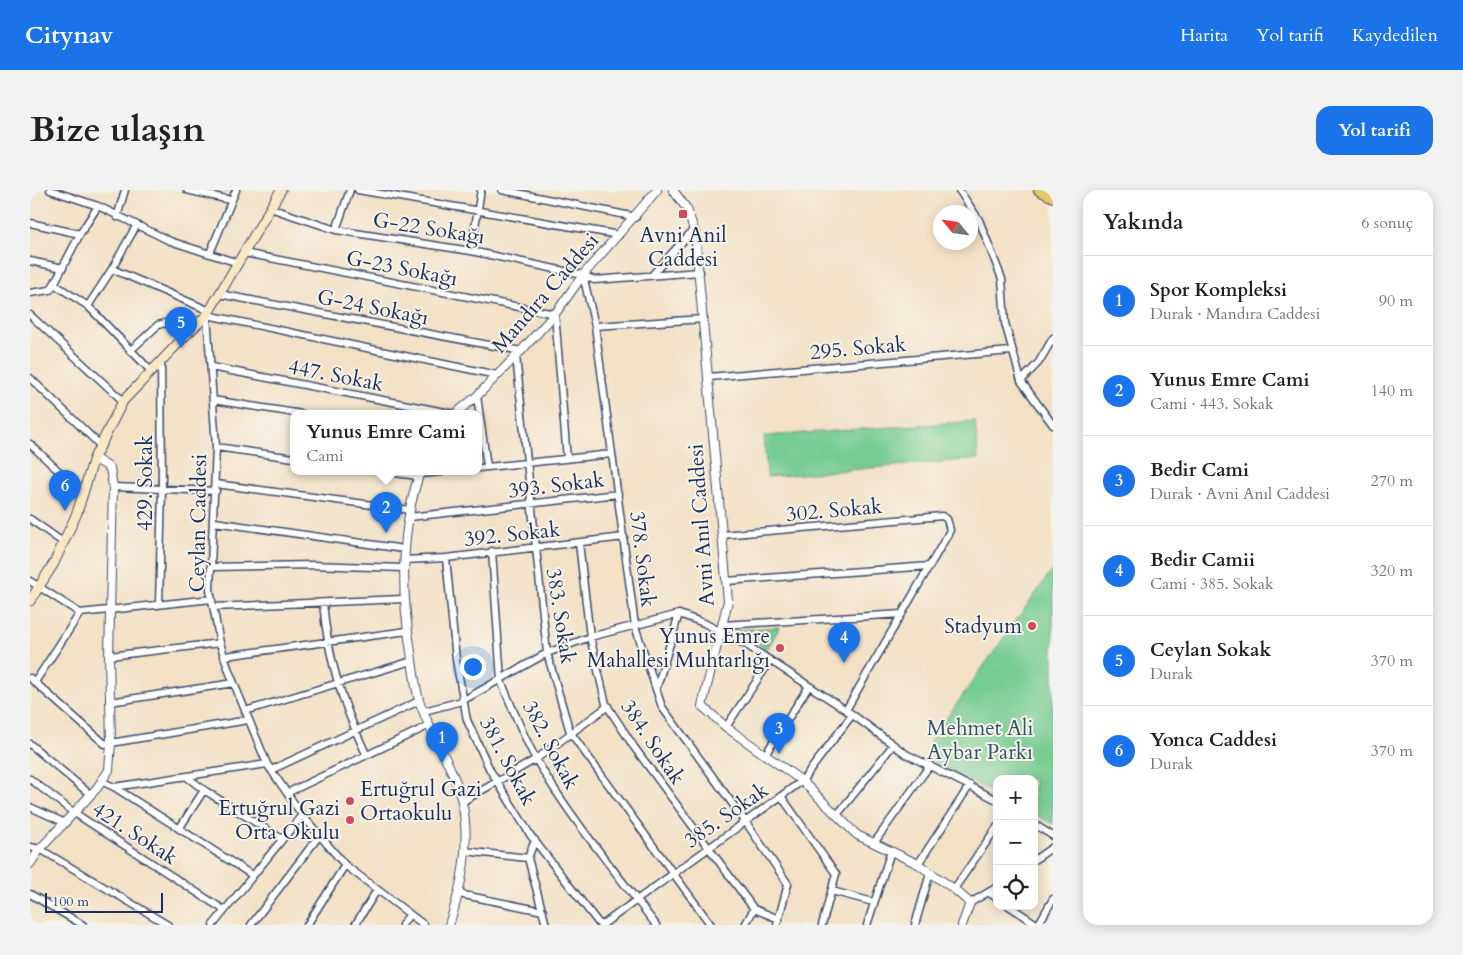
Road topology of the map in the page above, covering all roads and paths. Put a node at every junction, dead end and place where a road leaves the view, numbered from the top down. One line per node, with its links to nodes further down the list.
1 (50, 190): 16 (street)
2 (125, 190): 19 (street)
3 (187, 190): 15 (street)
4 (236, 190): 15 (street)
5 (281, 190): 17 (main road)
6 (350, 190): 24 (street)
7 (358, 190): 18 (street)
8 (481, 190): 18 (street)
9 (502, 190): 20 (street)
10 (657, 190): 20 (street, Mandıra Caddesi)
11 (673, 190): 23 (street, Avni Anıl Caddesi)
12 (959, 190): 49 (street)
13 (1039, 190): 14 (main road)
14 (1053, 197)
15 (230, 200): 29 (street)
16 (98, 206): 19 (street); 25 (street)
17 (270, 208): 24 (street, G-22 Sokağı); 28 (main road)
18 (478, 210): 26 (street); 27 (street)
19 (117, 217): 22 (street)
20 (636, 217): 26 (street, Mandıra Caddesi)
21 (30, 223): 25 (street)
22 (136, 226): 29 (street); 33 (street)
23 (694, 229): 34 (street, Avni Anıl Caddesi); 36 (street)
24 (336, 230): 27 (street, G-22 Sokağı)
25 (80, 234): 32 (street)
26 (618, 235): 35 (street, Mandıra Caddesi)
27 (471, 251): 35 (street, G-22 Sokağı)
28 (244, 252): 31 (main road); 42 (street, G-23 Sokağı)
29 (210, 253): 31 (street)
30 (30, 261): 32 (street)
31 (238, 263): 39 (main road)
32 (63, 268): 37 (street)
33 (112, 269): 40 (street); 41 (street)
34 (700, 272): 36 (street, G-22 Sokağı); 44 (street, Avni Anıl Caddesi)
35 (583, 275): 36 (street, G-22 Sokağı); 42 (street, Mandıra Caddesi); 45 (street, 378. Sokak)
36 (652, 275)
37 (54, 284): 38 (street); 40 (street)
38 (30, 293)
39 (219, 294): 41 (main road); 50 (street, G-24 Sokağı)
40 (88, 306): 48 (street)
41 (209, 313): 46 (main road); 52 (street, Ceylan Caddesi); 54 (street)
42 (555, 314): 50 (street, Mandıra Caddesi); 73 (street)
43 (30, 315): 60 (street)
44 (704, 319): 45 (street); 55 (street, Avni Anıl Caddesi)
45 (595, 326): 70 (street, 378. Sokak)
46 (187, 334): 48 (street); 51 (main road)
47 (1053, 338): 57 (street)
48 (130, 351): 53 (street)
49 (1011, 351): 55 (street, 295. Sokak); 57 (street)
50 (519, 354): 54 (street, Mandıra Caddesi); 74 (street, 383. Sokak)
51 (161, 360): 53 (main road); 80 (street, 429. Sokak)
52 (211, 367): 59 (street, Ceylan Caddesi); 61 (street, 447. Sokak)
53 (151, 371): 60 (main road)
54 (497, 375): 58 (street, Mandıra Caddesi)
55 (708, 377): 89 (street, Avni Anıl Caddesi)
56 (30, 378): 68 (street)
57 (1021, 381): 65 (street)
58 (477, 396): 62 (street, Mandıra Caddesi); 63 (street)
59 (213, 400): 64 (street); 69 (street, Ceylan Caddesi)
60 (123, 401): 68 (main road)
61 (434, 410)
62 (460, 410)
63 (479, 410)
64 (290, 412)
65 (1053, 425)
66 (482, 432): 75 (street)
67 (30, 444): 82 (street)
68 (101, 446): 72 (main road)
69 (216, 447): 71 (street); 78 (street, Ceylan Caddesi)
70 (612, 454): 73 (street); 83 (street, 378. Sokak)
71 (290, 457)
72 (94, 458): 79 (street); 82 (main road)
73 (567, 459): 74 (street)
74 (528, 463): 75 (street); 84 (street, 383. Sokak)
75 (487, 467): 76 (street)
76 (482, 468)
77 (419, 475): 85 (street)
78 (216, 484): 81 (street, Ceylan Caddesi); 85 (street, 393. Sokak)
79 (113, 487): 80 (street); 110 (street)
80 (162, 489): 81 (street); 108 (street, 429. Sokak)
81 (216, 491): 88 (street, Ceylan Caddesi)
82 (83, 494): 91 (main road)
83 (618, 494): 84 (street, 393. Sokak); 90 (street, 378. Sokak)
84 (531, 505): 85 (street, 393. Sokak); 93 (street, 383. Sokak)
85 (410, 514): 94 (street)
86 (30, 519): 91 (street)
87 (947, 520): 89 (street, 302. Sokak); 99 (street, 385. Sokak)
88 (214, 522): 94 (street); 98 (street, Ceylan Caddesi)
89 (722, 535): 102 (street, Avni Anıl Caddesi)
90 (624, 537): 92 (street, 392. Sokak); 114 (street, 378. Sokak)
91 (64, 542): 103 (main road)
92 (579, 543): 93 (street, 392. Sokak); 117 (street, 384. Sokak)
93 (534, 547): 95 (street, 392. Sokak); 120 (street, 383. Sokak)
94 (404, 549): 97 (street)
95 (492, 551): 96 (street, 392. Sokak); 126 (street, 382. Sokak)
96 (446, 558): 97 (street, 392. Sokak); 132 (street, 381. Sokak)
97 (404, 560): 100 (street)
98 (212, 566): 100 (street); 105 (street, Ceylan Caddesi)
99 (930, 566): 102 (street); 113 (street, 385. Sokak)
100 (404, 568): 104 (street)
101 (30, 581): 103 (street)
102 (726, 581): 115 (street, Avni Anıl Caddesi)
103 (40, 587): 106 (main road); 111 (street)
104 (403, 598): 107 (street); 116 (street)
105 (212, 599): 108 (street); 109 (street, Ceylan Caddesi)
106 (30, 601)
107 (323, 603): 109 (street); 118 (street)
108 (159, 605): 110 (street)
109 (214, 607): 119 (street, Ceylan Caddesi)
110 (110, 608): 111 (street); 121 (street)
111 (80, 613): 125 (street)
112 (679, 614): 114 (street); 115 (street); 130 (street)
113 (902, 614): 115 (street); 137 (street, 385. Sokak)
114 (635, 626): 117 (street); 130 (street, 378. Sokak)
115 (722, 628): 124 (street); 140 (street, Avni Anıl Caddesi)
116 (407, 631): 118 (street); 123 (street)
117 (590, 637): 120 (street); 134 (street, 384. Sokak)
118 (327, 642): 122 (street); 128 (street)
119 (220, 643): 121 (street); 122 (street, Ceylan Caddesi)
120 (547, 653): 126 (street); 142 (street, 383. Sokak)
121 (109, 656): 133 (street)
122 (225, 656): 127 (street, Ceylan Caddesi)
123 (412, 661): 128 (street); 131 (street)
124 (770, 661): 129 (street); 140 (street)
125 (33, 680): 144 (street)
126 (501, 681): 132 (street); 148 (street, 382. Sokak)
127 (234, 683): 133 (street); 135 (street, Ceylan Caddesi)
128 (337, 684): 135 (street); 141 (street)
129 (809, 686): 137 (street); 147 (street)
130 (657, 688): 168 (street, 378. Sokak)
131 (419, 701): 136 (street); 141 (street)
132 (462, 701): 136 (street); 154 (street, 381. Sokak)
133 (110, 702): 144 (street)
134 (608, 706): 142 (street); 180 (street, 384. Sokak)
135 (245, 711): 138 (street, Ceylan Caddesi)
136 (424, 711): 139 (street)
137 (849, 713): 145 (street); 155 (street, 385. Sokak)
138 (248, 720): 144 (street); 150 (street, Ceylan Caddesi)
139 (430, 725): 146 (street); 163 (street)
140 (726, 727): 147 (street, Avni Anıl Caddesi)
141 (355, 731): 146 (street); 150 (street)
142 (570, 732): 148 (street); 190 (street, 383. Sokak)
143 (30, 744): 160 (street)
144 (111, 744): 153 (street)
145 (893, 745): 149 (street); 167 (street)
146 (366, 754): 159 (street)
147 (765, 755): 155 (street, Avni Anıl Caddesi)
148 (536, 759): 154 (street); 201 (street, 382. Sokak)
149 (930, 765): 156 (street); 177 (street)
150 (269, 767): 151 (street); 159 (street, Ceylan Caddesi)
151 (187, 777): 157 (street); 158 (street)
152 (30, 779): 165 (street, 421. Sokak)
153 (101, 781): 157 (street); 160 (street)
154 (497, 781): 163 (street); 176 (street, 381. Sokak)
155 (802, 781): 161 (street, 385. Sokak); 167 (street, Avni Anıl Caddesi)
156 (970, 785): 162 (street); 187 (street)
157 (114, 787): 171 (street)
158 (204, 790): 171 (street); 175 (street)
159 (287, 793): 166 (street, Ceylan Caddesi)
160 (90, 794): 165 (street)
161 (781, 796): 168 (street, 385. Sokak); 195 (street)
162 (993, 798)
163 (462, 802): 182 (street)
164 (30, 807): 169 (street)
165 (73, 812): 169 (street); 205 (street, 421. Sokak)
166 (302, 815): 173 (street, Ceylan Caddesi); 175 (street)
167 (838, 815): 177 (street, Avni Anıl Caddesi)
168 (745, 821): 180 (street, 385. Sokak); 209 (street, 378. Sokak)
169 (63, 822): 181 (street)
170 (1038, 827): 174 (street)
171 (179, 829): 191 (street)
172 (993, 833): 193 (street)
173 (319, 836): 188 (street, Ceylan Caddesi); 213 (street)
174 (1053, 836)
175 (282, 839): 191 (street)
176 (535, 840): 185 (street); 220 (street, 381. Sokak)
177 (874, 843): 183 (street, Avni Anıl Caddesi)
178 (30, 847): 181 (street)
179 (1053, 847): 184 (street)
180 (708, 848): 190 (street, 385. Sokak); 204 (street, 384. Sokak)
181 (40, 849): 186 (street); 211 (street)
182 (465, 851): 185 (street); 198 (street)
183 (891, 851): 187 (street, Avni Anıl Caddesi); 202 (street)
184 (1038, 857)
185 (528, 858): 207 (street)
186 (30, 864)
187 (918, 864): 189 (street, Avni Anıl Caddesi)
188 (345, 865): 192 (street, Ceylan Caddesi); 214 (street)
189 (930, 873): 193 (street, Avni Anıl Caddesi); 226 (street)
190 (671, 874): 201 (street, 385. Sokak); 222 (street, 383. Sokak)
191 (252, 875): 205 (street)
192 (377, 890): 208 (street, Ceylan Caddesi); 215 (street)
193 (954, 890): 203 (street, Avni Anıl Caddesi)
194 (993, 890): 196 (street)
195 (832, 891): 202 (street); 224 (street)
196 (989, 893): 199 (street); 203 (street)
197 (30, 894): 210 (street)
198 (459, 894): 207 (street); 218 (street)
199 (993, 896)
200 (1053, 899): 228 (street)
201 (637, 900): 220 (street, 385. Sokak); 221 (street, 382. Sokak)
202 (873, 902): 225 (street)
203 (970, 903): 227 (street)
204 (754, 909): 209 (street); 223 (street)
205 (224, 910): 212 (street)
206 (1015, 910): 228 (street)
207 (543, 911): 219 (street)
208 (408, 915): 216 (street); 217 (street, Ceylan Caddesi)
209 (778, 922)
210 (83, 925)
211 (168, 925)
212 (213, 925)
213 (251, 925)
214 (307, 925)
215 (355, 925)
216 (402, 925)
217 (424, 925)
218 (449, 925)
219 (546, 925)
220 (601, 925)
221 (656, 925)
222 (711, 925)
223 (744, 925)
224 (822, 925)
225 (867, 925)
226 (914, 925)
227 (962, 925)
228 (1038, 925)

